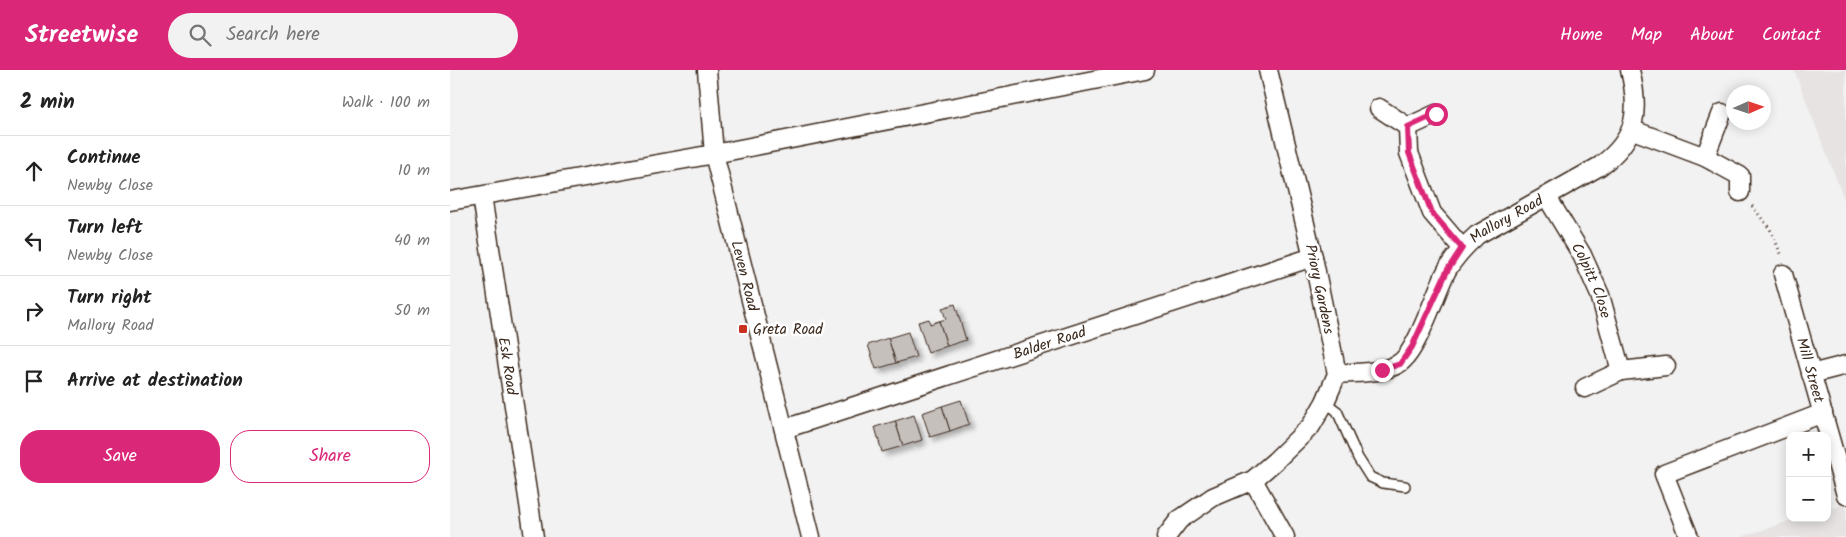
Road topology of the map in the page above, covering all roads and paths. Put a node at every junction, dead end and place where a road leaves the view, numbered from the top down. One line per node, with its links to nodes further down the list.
1 (707, 70): 10 (street, Leven Road)
2 (1145, 70): 10 (street)
3 (1268, 70): 17 (street, Priory Gardens)
4 (1630, 70): 9 (street)
5 (1379, 108): 8 (street)
6 (1722, 113): 11 (street)
7 (1436, 114): 8 (street)
8 (1408, 127): 16 (street)
9 (1633, 130): 11 (street); 14 (street, Mallory Road)
10 (714, 154): 13 (street); 27 (street, Leven Road)
11 (1705, 157): 12 (street)
12 (1740, 192): 18 (path)
13 (482, 196): 15 (street); 31 (street, Esk Road)
14 (1547, 197): 16 (street, Mallory Road); 21 (street, Colpitt Close)
15 (450, 201)
16 (1462, 248): 22 (street, Mallory Road)
17 (1313, 257): 22 (street, Priory Gardens); 27 (street, Balder Road)
18 (1783, 274): 23 (street, Mill Street)
19 (1846, 365): 23 (street)
20 (1666, 366): 21 (street)
21 (1621, 371): 24 (street)
22 (1337, 374): 25 (street)
23 (1811, 374): 26 (street, Mill Street)
24 (1585, 388)
25 (1325, 402): 28 (street); 29 (lane)
26 (1823, 413): 30 (street, Mill Street); 35 (street)
27 (784, 429): 32 (street, Leven Road)
28 (1254, 480): 33 (street); 34 (street)
29 (1405, 486)
30 (1846, 494)
31 (534, 537)
32 (811, 537)
33 (1166, 537)
34 (1285, 537)
35 (1689, 537)

